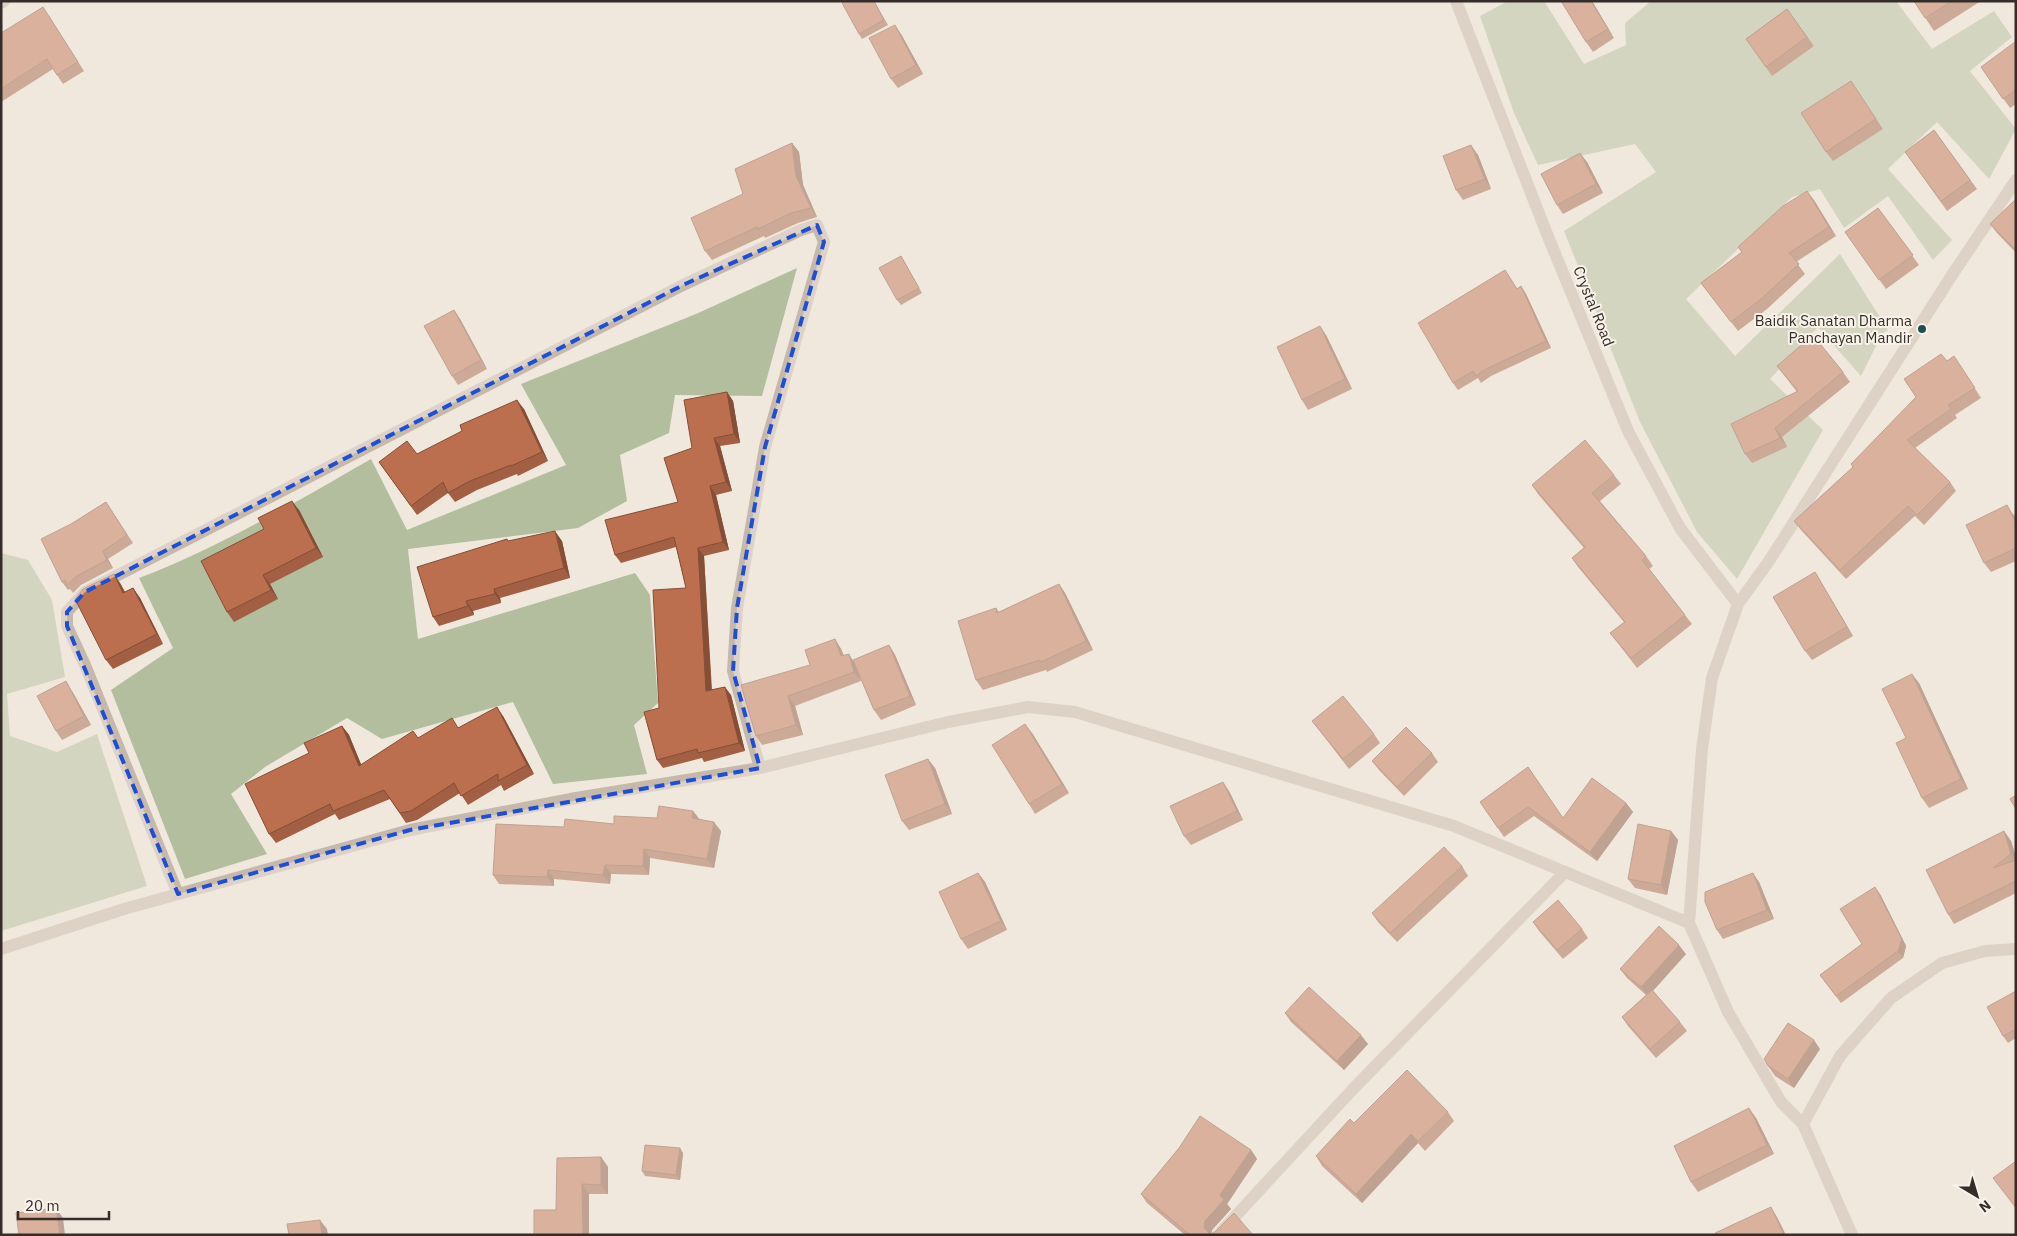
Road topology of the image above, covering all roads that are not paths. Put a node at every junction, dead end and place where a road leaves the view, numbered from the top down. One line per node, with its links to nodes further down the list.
1 (1456, 2): 3 (street, Crystal Road)
2 (2016, 180): 3 (street)
3 (1738, 604): 7 (street)
4 (760, 768): 5 (street); 6 (street); 6 (street)
5 (1565, 872): 7 (street); 11 (street)
6 (178, 894): 8 (street)
7 (1689, 923): 10 (street)
8 (1, 949)
9 (2016, 949): 10 (street)
10 (1803, 1124): 12 (street)
11 (1218, 1235)
12 (1852, 1235)

